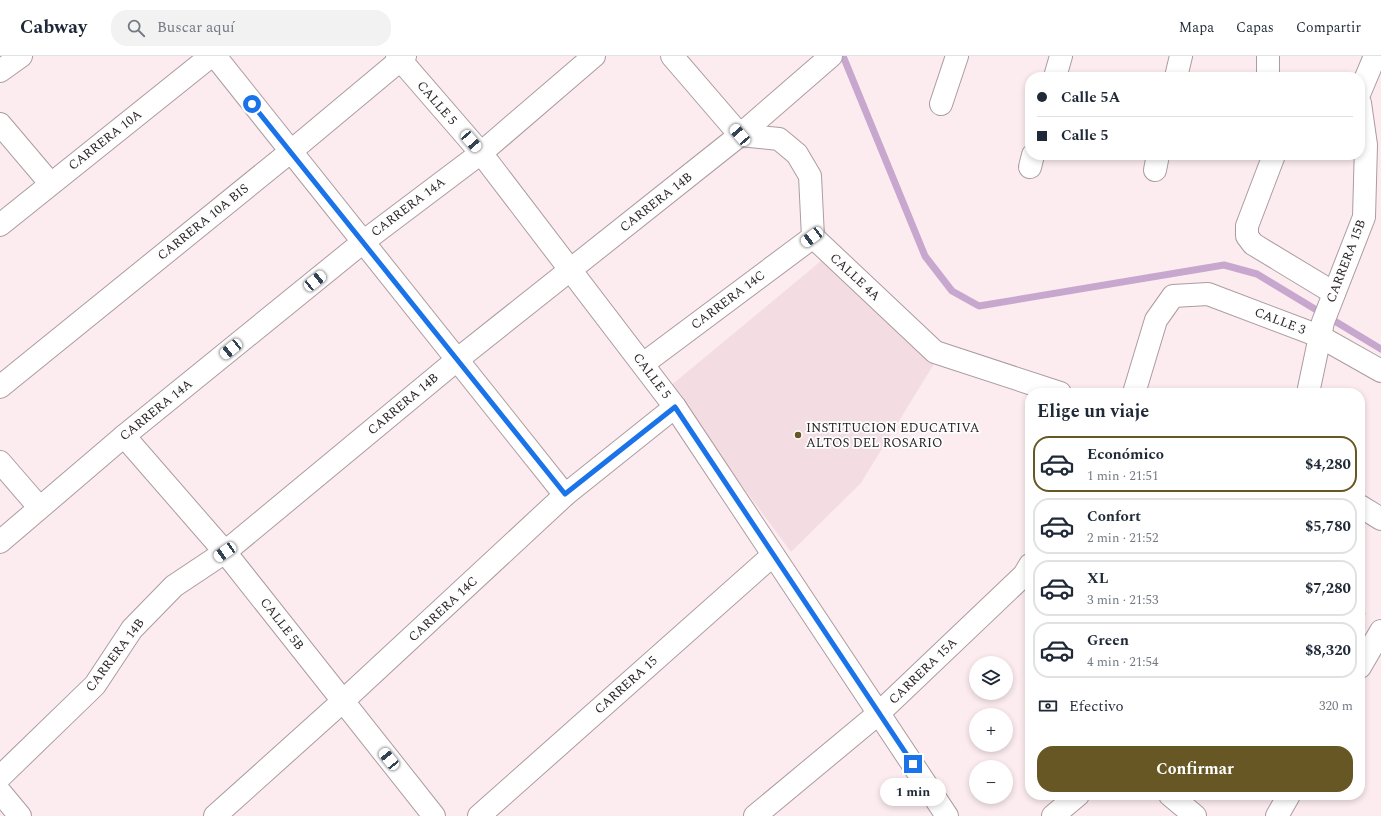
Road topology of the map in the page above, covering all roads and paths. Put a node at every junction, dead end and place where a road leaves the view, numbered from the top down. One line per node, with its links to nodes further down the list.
1 (21, 56): 13 (street)
2 (211, 56): 25 (street, CARRERA 10A)
3 (214, 56): 22 (street)
4 (594, 56): 23 (street, CARRERA 14A)
5 (672, 56): 20 (street)
6 (831, 56): 20 (street, CARRERA 14B)
7 (957, 56): 18 (street)
8 (1061, 56): 14 (street)
9 (1181, 56): 15 (street)
10 (1268, 56): 16 (street)
11 (1375, 56): 17 (street)
12 (401, 57): 22 (street, CARRERA 10A BIS); 23 (street, CALLE 5)
13 (0, 71)
14 (1056, 72)
15 (1177, 72)
16 (1268, 72)
17 (1365, 80)
18 (941, 104)
19 (0, 124): 25 (street)
20 (740, 135): 27 (street); 29 (street, CARRERA 14B)
21 (1365, 137): 30 (street, CARRERA 15B)
22 (290, 152): 28 (street); 35 (street, CARRERA 10A BIS)
23 (481, 153): 28 (street, CARRERA 14A); 29 (street, CALLE 5)
24 (1272, 160): 30 (street)
25 (50, 184): 26 (street, CARRERA 10A)
26 (0, 225)
27 (812, 237): 33 (street, CARRERA 14C); 36 (street, CALLE 4A)
28 (362, 242): 32 (street); 40 (street, CARRERA 14A)
29 (569, 270): 32 (street, CARRERA 14B); 33 (street, CALLE 5)
30 (1332, 298): 31 (street, CARRERA 15B)
31 (1321, 329): 34 (street, CALLE 3); 37 (street, CALLE 3); 38 (street, CARRERA 15B)
32 (458, 359): 42 (street); 47 (street, CARRERA 14B)
33 (644, 364): 39 (street, CALLE 5)
34 (1381, 371)
35 (0, 387)
36 (1045, 388)
37 (1136, 388)
38 (1309, 388)
39 (675, 407): 42 (street, CARRERA 14C); 48 (street, CALLE 5)
40 (124, 436): 43 (street, CARRERA 14A); 47 (street, CALLE 5B)
41 (0, 462): 43 (street)
42 (565, 494): 52 (street, CARRERA 14C)
43 (39, 507): 46 (street, CARRERA 14A)
44 (1365, 509): 45 (street)
45 (1381, 519)
46 (0, 542)
47 (225, 552): 52 (street, CALLE 5B); 54 (street, CARRERA 14B)
48 (773, 555): 53 (street, CALLE 5); 62 (street, CARRERA 15)
49 (1025, 573): 53 (street, CARRERA 15A)
50 (1381, 630): 51 (street)
51 (1365, 658)
52 (343, 701): 60 (street, CARRERA 14C); 61 (street, CALLE 5B)
53 (879, 713): 63 (street, CARRERA 15A); 64 (street, CALLE 5)
54 (0, 777)
55 (0, 792): 59 (street)
56 (1072, 800): 65 (street)
57 (1176, 800): 66 (street)
58 (1286, 800): 67 (street)
59 (20, 816)
60 (215, 816)
61 (434, 816)
62 (479, 816)
63 (755, 816)
64 (947, 816)
65 (1053, 816)
66 (1195, 816)
67 (1278, 816)

